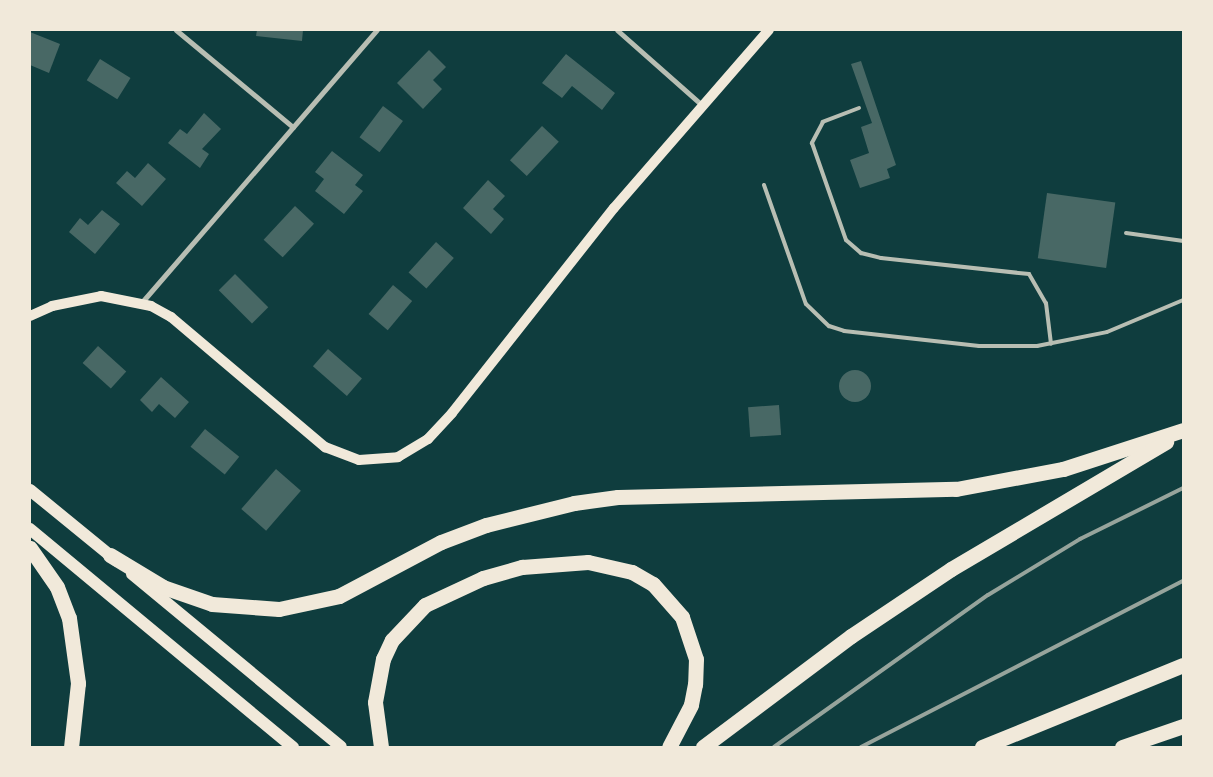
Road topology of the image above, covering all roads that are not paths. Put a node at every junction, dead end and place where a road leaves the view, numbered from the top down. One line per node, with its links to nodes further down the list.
1 (176, 30): 7 (street)
2 (377, 30): 7 (street)
3 (617, 30): 5 (street)
4 (769, 30): 5 (main road)
5 (703, 106): 12 (main road)
6 (859, 108): 14 (lane)
7 (293, 127): 12 (street)
8 (764, 185): 14 (lane)
9 (1126, 233): 10 (lane)
10 (1183, 241)
11 (1183, 300): 14 (lane)
12 (142, 302): 13 (main road)
13 (30, 316)
14 (1051, 344)
15 (1183, 432): 19 (highway); 27 (highway)
16 (30, 490): 19 (main road)
17 (30, 530): 23 (main road)
18 (30, 548): 22 (highway)
19 (110, 556): 24 (main road)
20 (1183, 665): 28 (highway)
21 (1183, 727): 29 (highway); 30 (highway)
22 (71, 747)
23 (293, 747)
24 (341, 747)
25 (381, 747): 26 (highway)
26 (669, 747)
27 (703, 747)
28 (982, 747)
29 (1122, 747)
30 (1147, 747)

